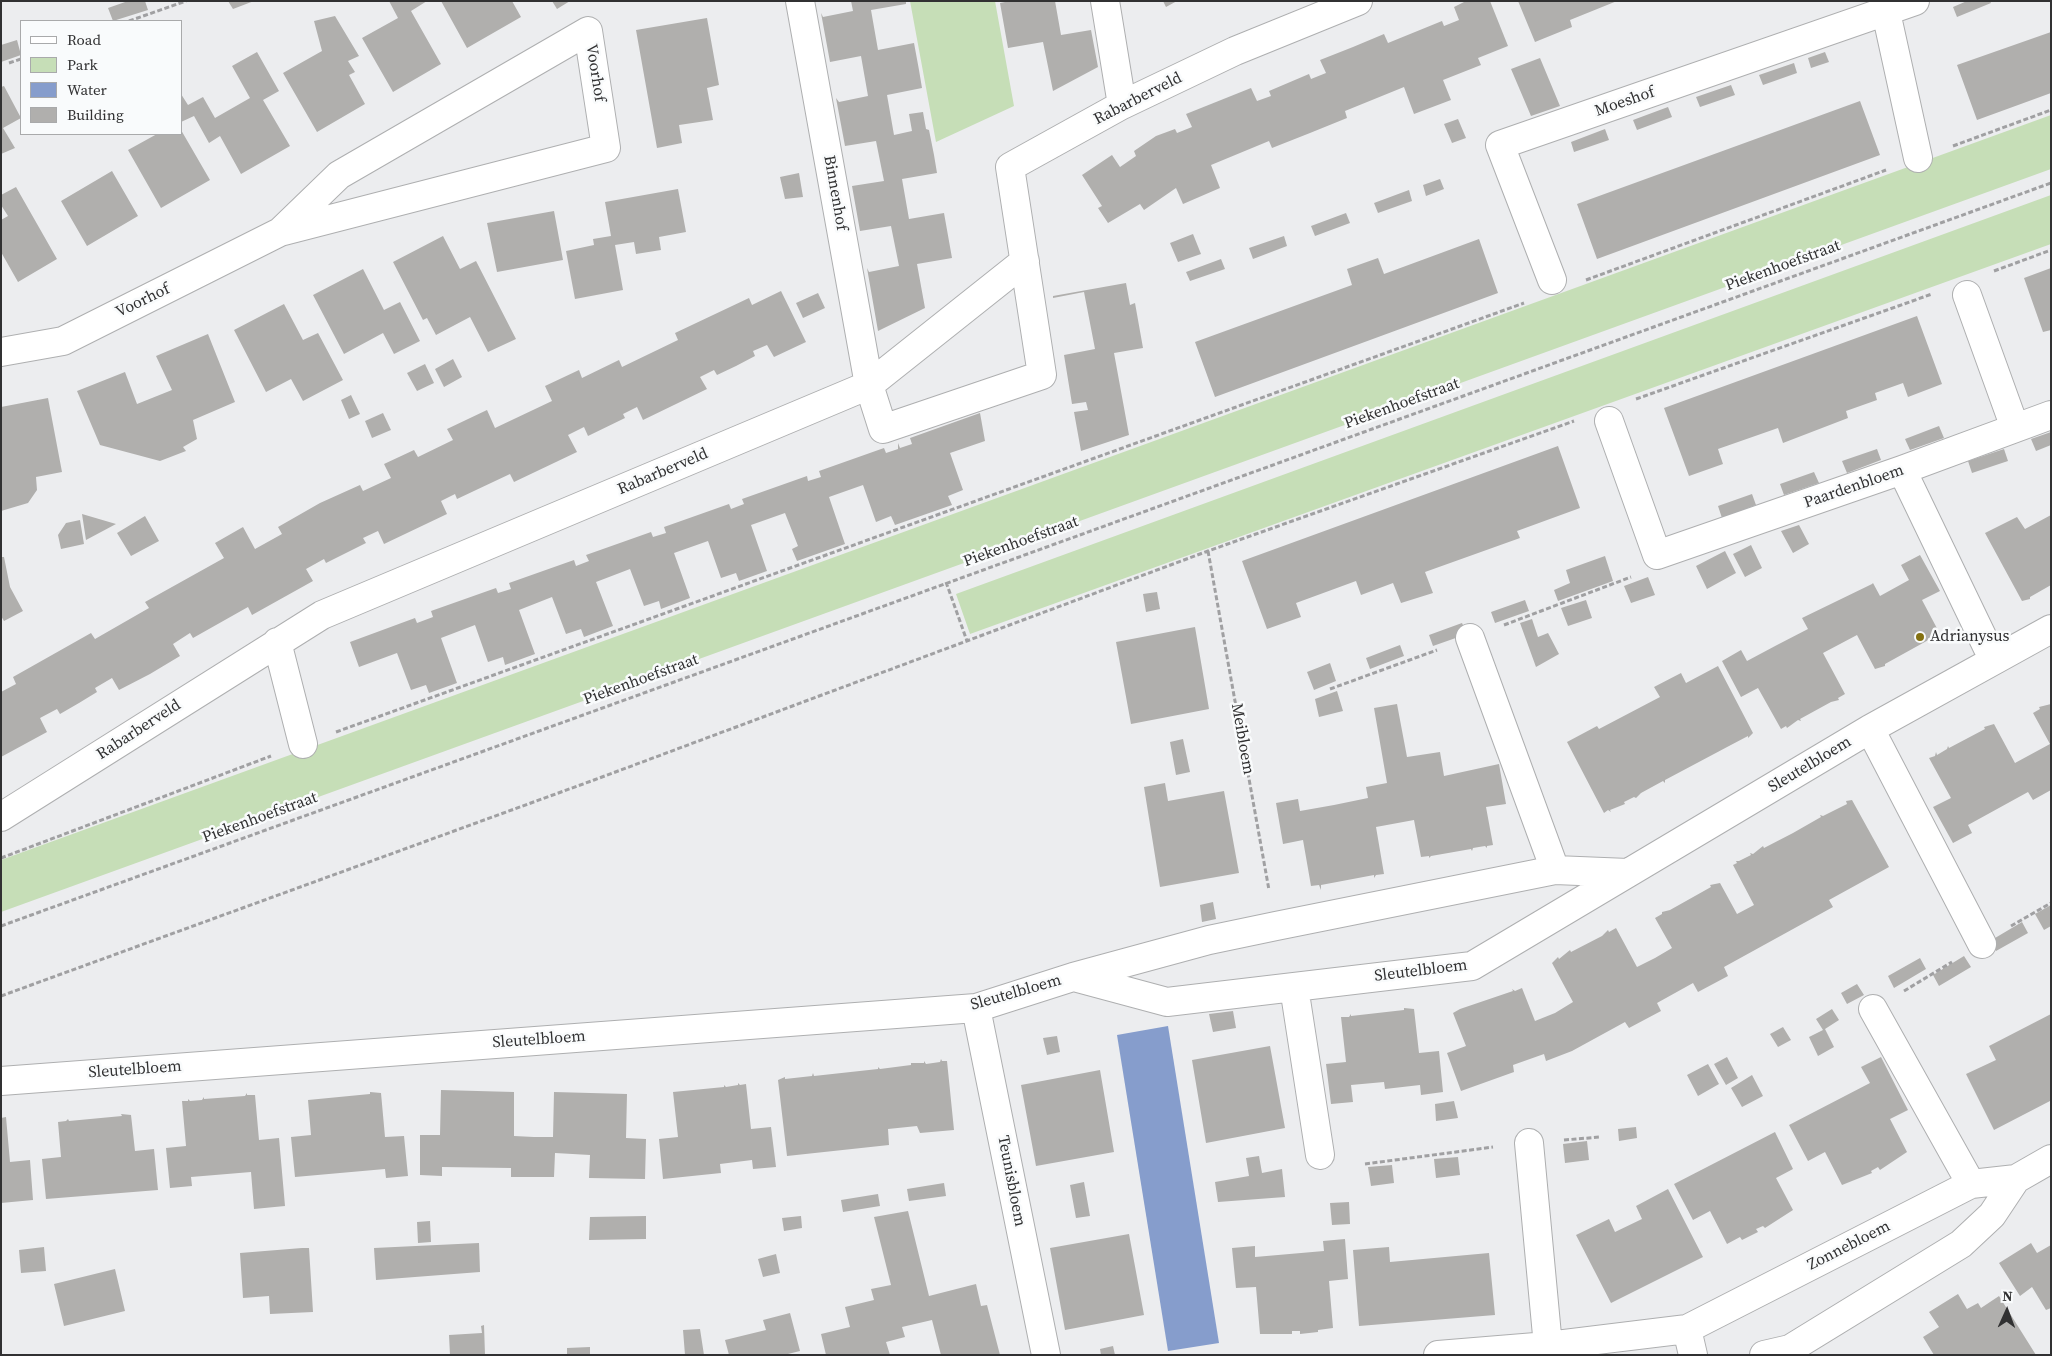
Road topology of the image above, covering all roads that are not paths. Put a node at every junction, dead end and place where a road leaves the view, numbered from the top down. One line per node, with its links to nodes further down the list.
1 (800, 1): 14 (street, Binnenhof)
2 (1105, 1): 6 (street)
3 (1358, 1): 6 (street, Rabarberveld)
4 (1915, 1): 5 (street, Moeshof)
5 (1886, 12): 7 (street); 10 (street, Moeshof)
6 (1122, 105): 9 (street, Rabarberveld)
7 (1918, 158)
8 (280, 232): 8 (street, Voorhof); 12 (street, Voorhof)
9 (1025, 261): 13 (street, Rabarberveld); 14 (street, Rabarberveld)
10 (1552, 280)
11 (1967, 295): 17 (street)
12 (1, 352)
13 (1042, 375): 14 (street, Binnenhof)
14 (869, 385): 21 (street, Rabarberveld)
15 (2051, 415): 17 (street, Paardenbloem)
16 (1609, 422): 18 (street, Paardenbloem)
17 (2016, 428): 18 (street, Paardenbloem)
18 (1902, 470): 22 (street)
19 (2051, 629): 22 (street, Sleutelbloem)
20 (1470, 638): 26 (street)
21 (277, 642): 24 (street); 25 (street, Rabarberveld)
22 (1993, 659): 23 (street, Sleutelbloem)
23 (1870, 729): 27 (street, Sleutelbloem); 28 (street)
24 (303, 744)
25 (1, 818)
26 (1555, 870): 27 (street, Sleutelbloem); 29 (street, Sleutelbloem)
27 (1628, 873): 30 (street, Sleutelbloem)
28 (1982, 944)
29 (1073, 977): 30 (street, Sleutelbloem); 31 (street, Sleutelbloem)
30 (1294, 986): 35 (street)
31 (976, 1008): 33 (street, Sleutelbloem); 41 (street, Teunisbloem)
32 (1874, 1009): 38 (street)
33 (1, 1081)
34 (1529, 1143): 40 (street)
35 (1320, 1155)
36 (2051, 1160): 37 (street, Zonnebloem)
37 (2016, 1179): 38 (street, Zonnebloem); 44 (street, Zonnebloem)
38 (1971, 1184): 39 (street, Zonnebloem)
39 (1687, 1329): 40 (street, Zonnebloem); 43 (street)
40 (1548, 1346): 42 (street, Zonnebloem)
41 (1046, 1355)
42 (1438, 1355)
43 (1693, 1355)
44 (1764, 1355)

